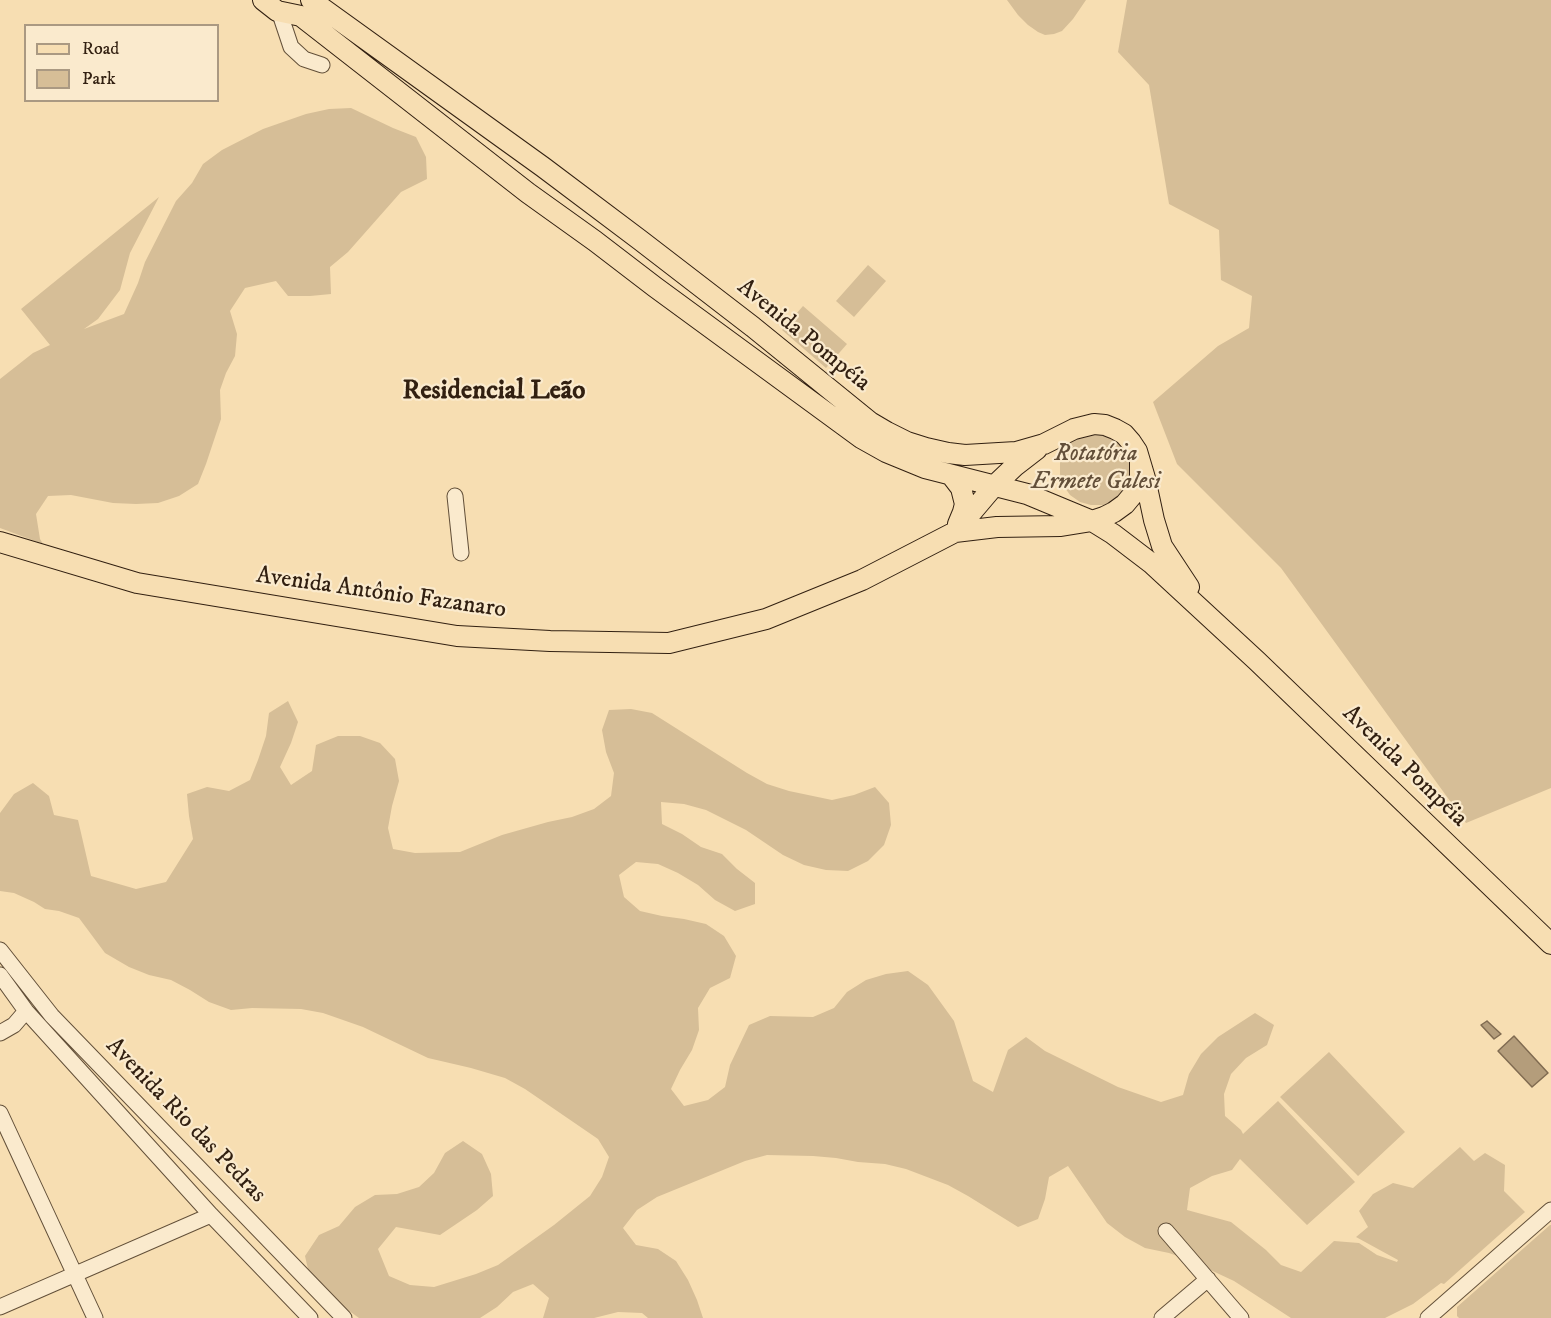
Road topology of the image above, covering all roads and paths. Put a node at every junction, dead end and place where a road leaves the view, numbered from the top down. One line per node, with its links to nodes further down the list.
1 (263, 0): 3 (main road, Avenida Pompéia)
2 (311, 0): 5 (main road, Avenida Pompéia)
3 (279, 11): 4 (street); 6 (main road, Avenida Pompéia)
4 (322, 64)
5 (486, 126): 6 (main road); 7 (main road, Avenida Pompéia)
6 (470, 147): 8 (main road, Avenida Pompéia)
7 (640, 240): 8 (main road); 9 (main road, Avenida Pompéia)
8 (595, 241): 11 (main road, Avenida Pompéia)
9 (1044, 444): 10 (main road, Avenida Pompéia); 12 (main road, Avenida Antônio Fazanaro)
10 (1140, 462): 14 (main road, Avenida Antônio Fazanaro); 18 (main road, Avenida Pompéia)
11 (951, 475): 12 (main road, Avenida Pompéia); 15 (main road)
12 (994, 486): 14 (main road, Avenida Pompéia); 15 (main road, Avenida Antônio Fazanaro)
13 (454, 496): 17 (street)
14 (1092, 521): 15 (main road, Avenida Antônio Fazanaro); 18 (main road, Avenida Pompéia)
15 (955, 532): 16 (main road, Avenida Antônio Fazanaro)
16 (0, 542)
17 (461, 552)
18 (1221, 627): 19 (main road, Avenida Pompéia)
19 (1551, 944)
20 (0, 950): 31 (street, Avenida Rio das Pedras)
21 (0, 975): 22 (street, Avenida Rio das Pedras)
22 (26, 1011): 23 (street); 26 (street, Avenida Rio das Pedras)
23 (0, 1033)
24 (0, 1113): 28 (street)
25 (1551, 1210): 36 (street)
26 (211, 1215): 28 (street); 33 (street, Avenida Rio das Pedras)
27 (1166, 1231): 29 (street)
28 (74, 1275): 30 (street); 32 (street)
29 (1208, 1280): 34 (street); 35 (street)
30 (0, 1307)
31 (341, 1317)
32 (94, 1318)
33 (310, 1318)
34 (1162, 1318)
35 (1241, 1318)
36 (1428, 1318)

